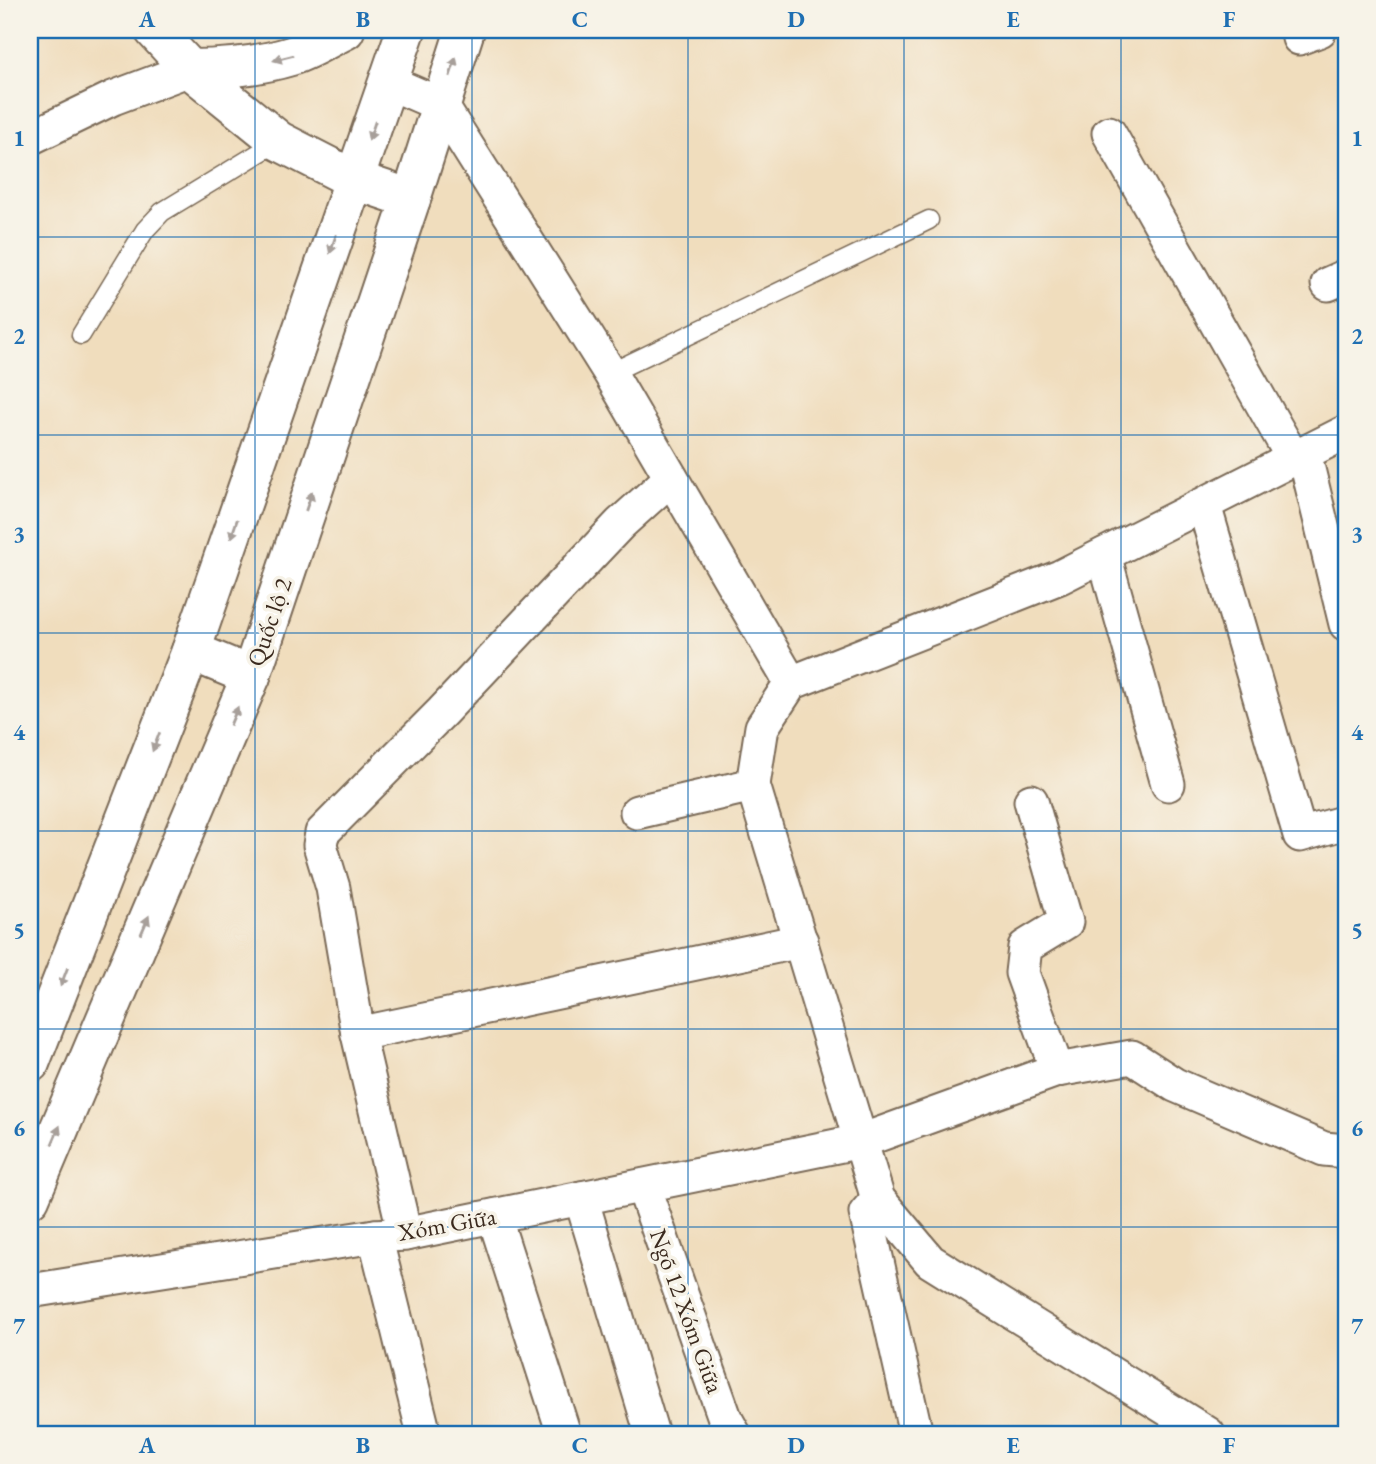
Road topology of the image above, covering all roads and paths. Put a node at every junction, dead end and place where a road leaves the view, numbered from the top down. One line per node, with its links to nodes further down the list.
1 (154, 30): 5 (highway)
2 (345, 30): 5 (highway, one-way to 5)
3 (406, 30): 6 (highway)
4 (465, 30): 7 (highway, Quốc lộ 2, one-way to 4)
5 (190, 69): 9 (street); 10 (highway)
6 (388, 82): 7 (street); 11 (highway, one-way to 11)
7 (440, 105): 12 (highway, Quốc lộ 2); 15 (street)
8 (1109, 133): 17 (street)
9 (30, 138)
10 (279, 141): 11 (highway); 14 (lane)
11 (355, 180): 12 (highway); 22 (highway, one-way to 22)
12 (411, 199): 23 (highway, Quốc lộ 2, one-way to 12)
13 (929, 220): 15 (lane)
14 (81, 335)
15 (610, 373): 18 (street)
16 (1346, 432): 17 (street)
17 (1298, 455): 19 (street); 21 (street)
18 (671, 478): 24 (street); 31 (street)
19 (1205, 505): 20 (street); 29 (street)
20 (1104, 555): 24 (street); 25 (street)
21 (1346, 624)
22 (191, 651): 23 (highway); 32 (highway, one-way to 32)
23 (251, 676): 37 (highway, Quốc lộ 2, one-way to 23)
24 (791, 684): 26 (street)
25 (1168, 784)
26 (753, 785): 28 (street); 30 (street)
27 (1031, 801): 33 (street)
28 (636, 812)
29 (1346, 822)
30 (801, 941): 31 (street); 34 (street)
31 (358, 1034): 41 (street)
32 (30, 1063)
33 (1057, 1070): 34 (street, Xóm Giữa); 35 (street, Xóm Giữa)
34 (861, 1141): 36 (street, Xóm Giữa); 39 (street)
35 (1346, 1151)
36 (642, 1186): 38 (street, Xóm Giữa); 46 (street, Ngõ 12 Xóm Giữa)
37 (30, 1198)
38 (581, 1198): 40 (street, Xóm Giữa); 45 (street)
39 (878, 1199): 47 (street); 48 (street)
40 (494, 1216): 41 (street, Xóm Giữa); 44 (street)
41 (390, 1235): 42 (street, Xóm Giữa); 43 (street)
42 (30, 1291)
43 (424, 1434)
44 (564, 1434)
45 (652, 1434)
46 (734, 1434)
47 (916, 1434)
48 (1208, 1434)

